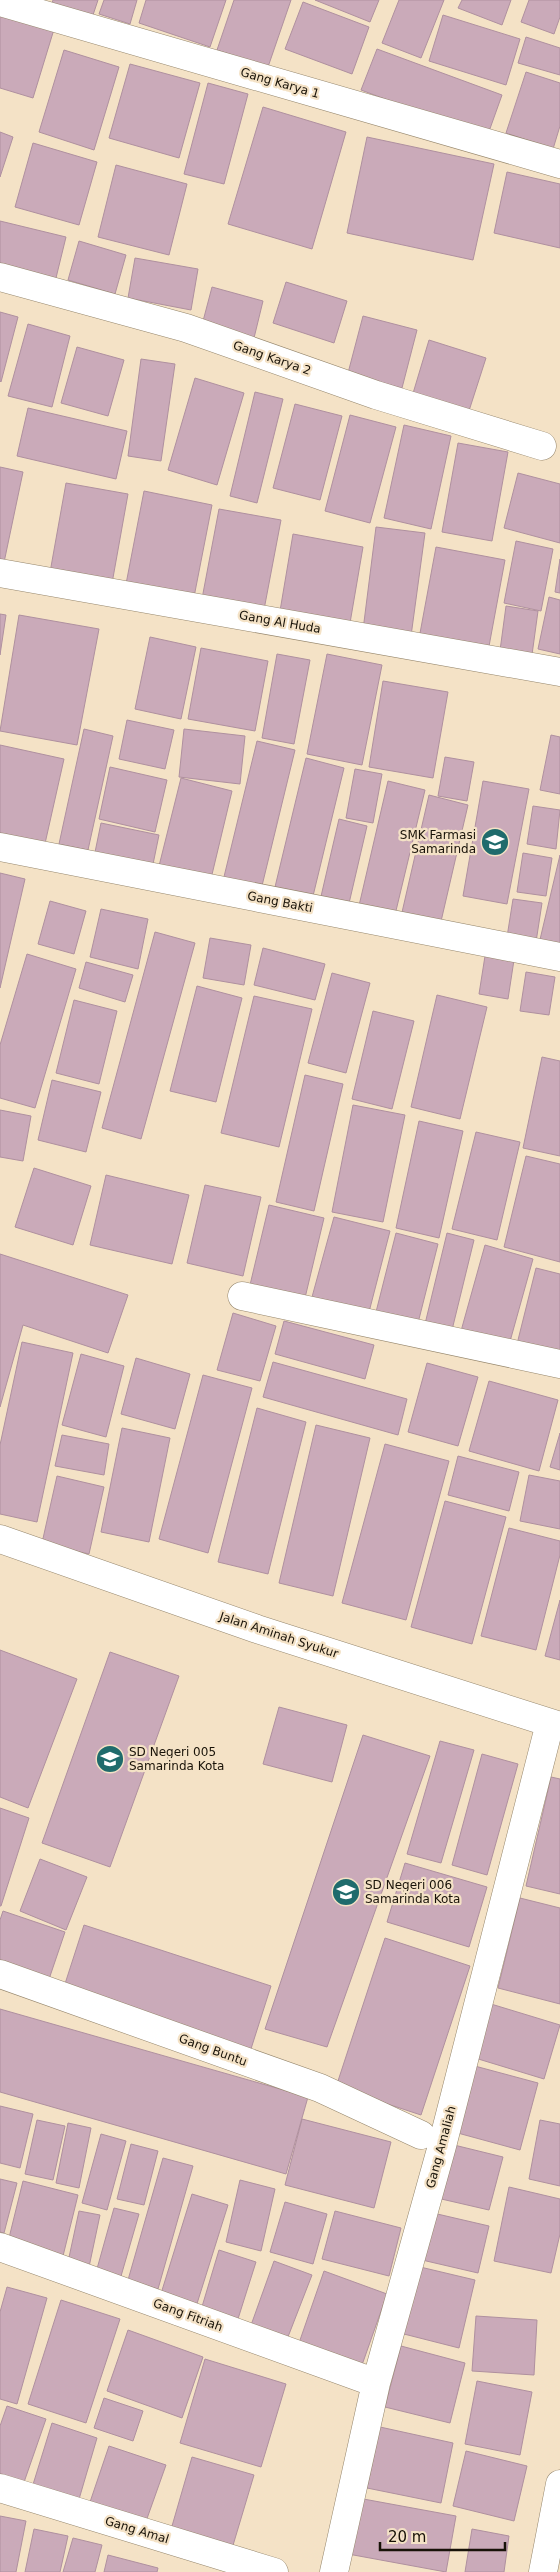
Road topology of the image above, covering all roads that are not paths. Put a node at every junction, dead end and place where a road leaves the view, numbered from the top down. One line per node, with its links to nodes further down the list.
1 (0, 2): 2 (street, Gang Karya 1)
2 (560, 164)
3 (0, 277): 4 (street, Gang Karya 2)
4 (542, 446)
5 (0, 573): 6 (street, Gang Al Huda)
6 (560, 672)
7 (0, 848): 8 (street, Gang Bakti)
8 (560, 957)
9 (242, 1296): 10 (street)
10 (560, 1364)
11 (0, 1539): 12 (street, Jalan Aminah Syukur)
12 (555, 1724): 16 (street, Gang Amaliah)
13 (0, 1974): 14 (street, Gang Buntu)
14 (421, 2135)
15 (0, 2248): 16 (street, Gang Fitriah)
16 (376, 2383): 20 (street, Gang Amaliah)
17 (560, 2484): 21 (street)
18 (0, 2488): 19 (street, Gang Amal)
19 (274, 2572)
20 (334, 2572)
21 (543, 2572)

